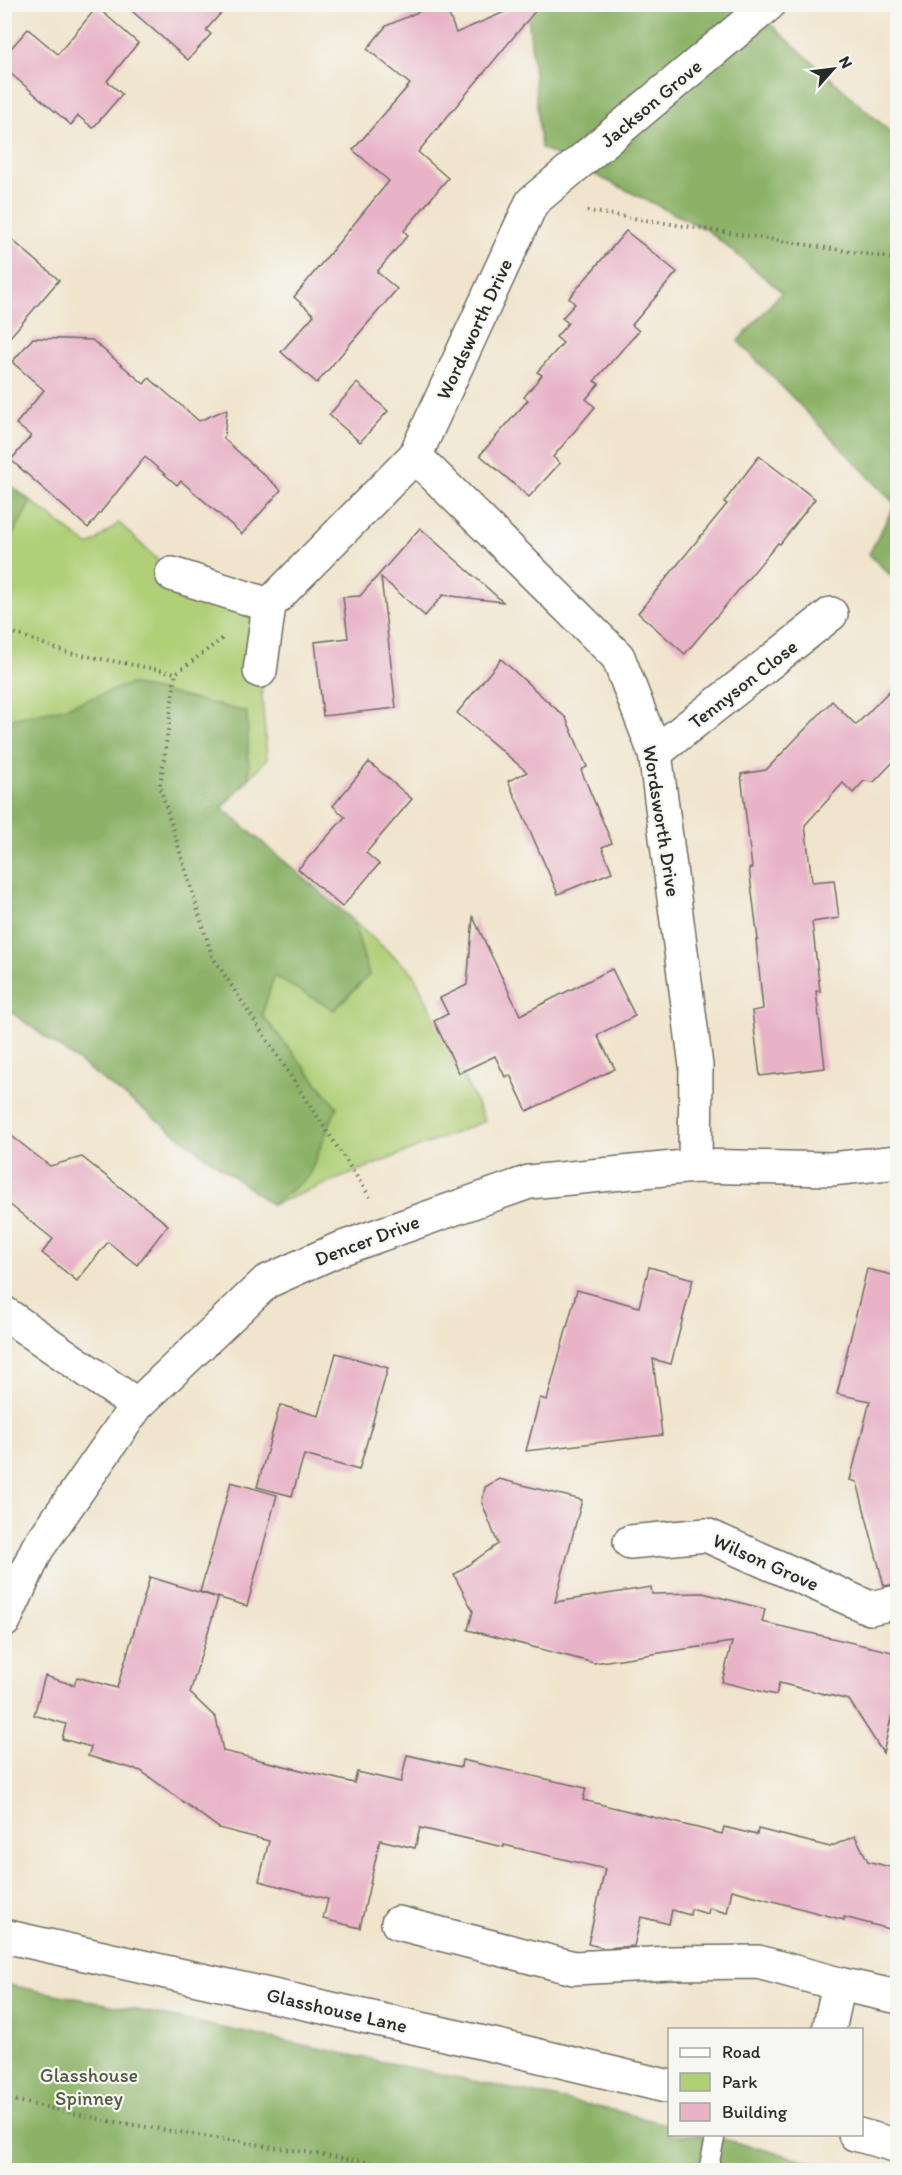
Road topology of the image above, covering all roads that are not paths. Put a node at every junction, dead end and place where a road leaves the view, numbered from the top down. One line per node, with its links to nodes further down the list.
1 (770, 4): 2 (street, Jackson Grove)
2 (532, 202): 3 (street, Wordsworth Drive)
3 (415, 456): 5 (street, Wordsworth Drive); 8 (street, Wordsworth Drive)
4 (172, 574): 5 (street)
5 (269, 605): 7 (street)
6 (831, 614): 8 (street, Tennyson Close)
7 (261, 671)
8 (655, 753): 10 (street, Wordsworth Drive)
9 (897, 1162): 10 (street, Dencer Drive)
10 (695, 1166): 12 (street, Dencer Drive)
11 (4, 1313): 12 (street)
12 (137, 1405): 15 (street, Dencer Drive)
13 (630, 1542): 14 (street, Wilson Grove)
14 (897, 1602)
15 (4, 1621)
16 (398, 1923): 18 (street)
17 (4, 1936): 21 (street, Glasshouse Lane)
18 (839, 1984): 19 (street); 20 (street)
19 (897, 1997)
20 (829, 2028)
21 (668, 2087)
22 (716, 2136): 25 (lane)
23 (863, 2136): 24 (street)
24 (897, 2145)
25 (708, 2170)

